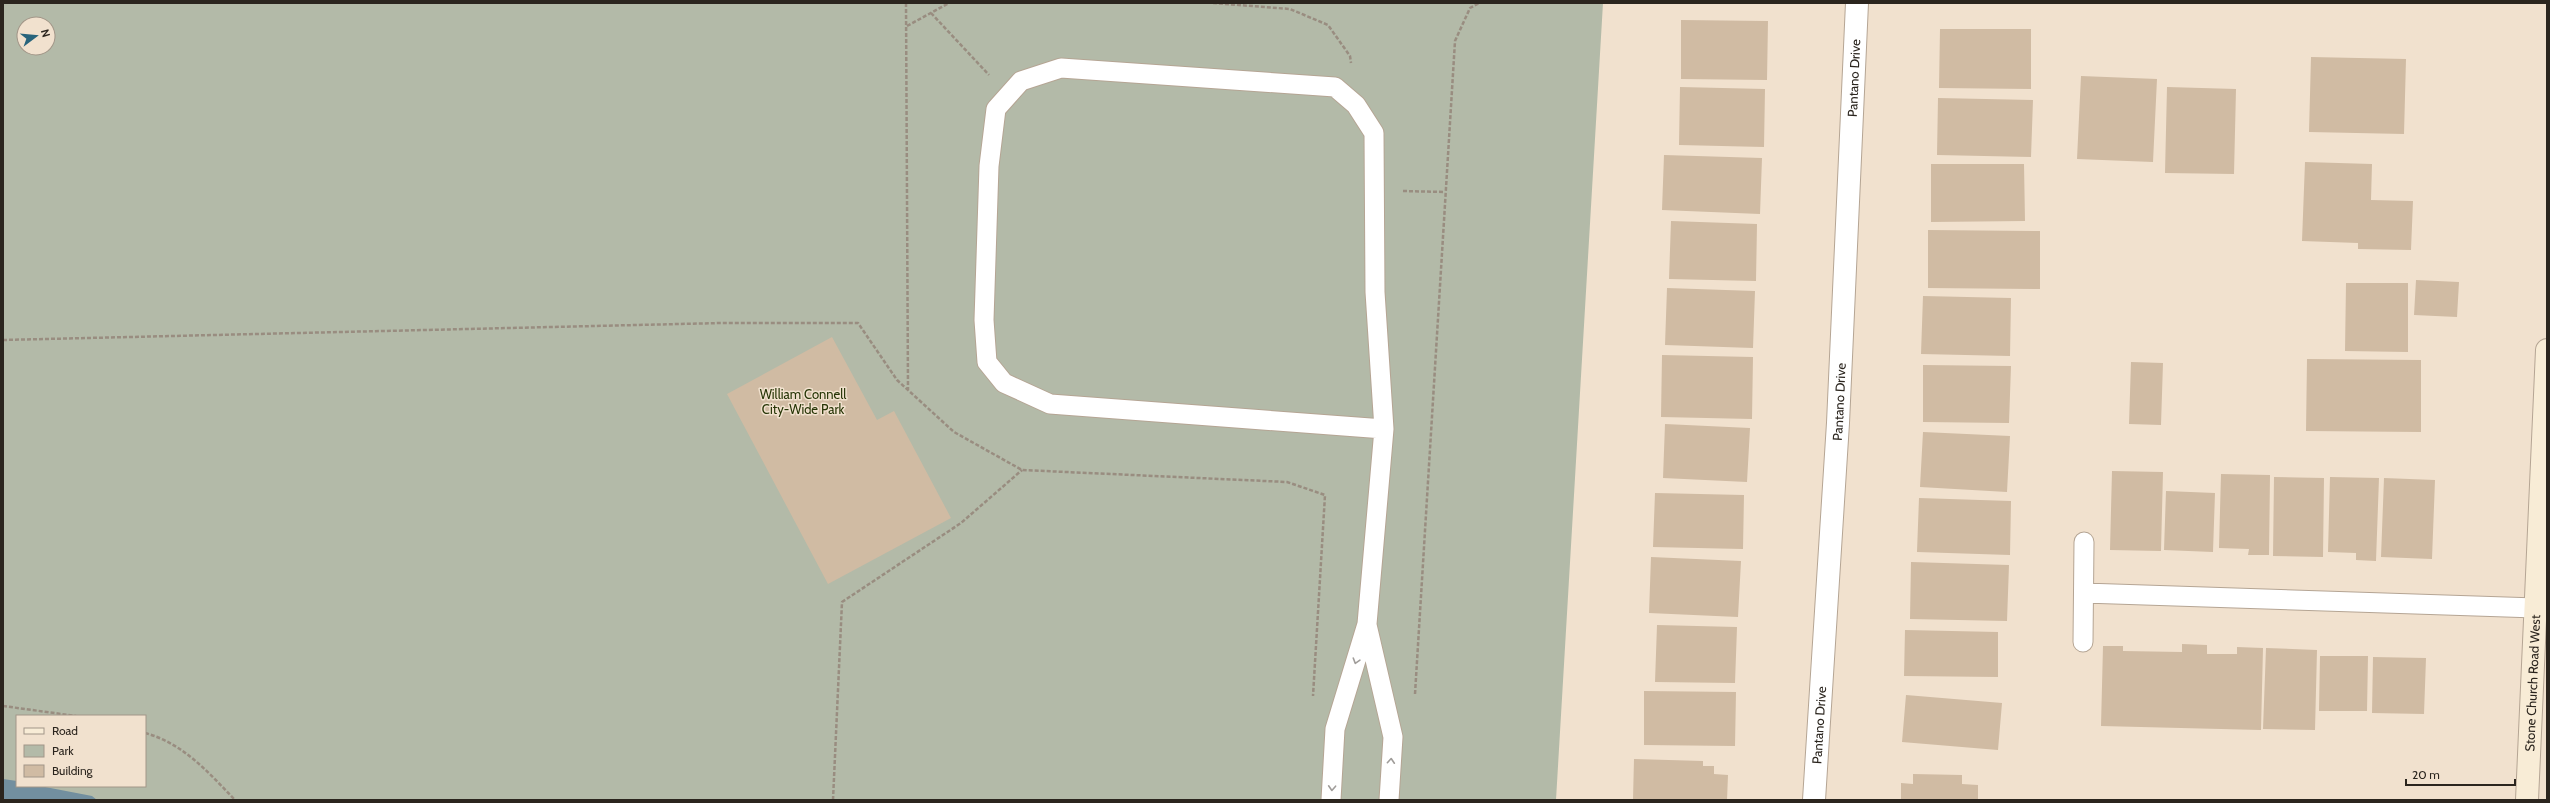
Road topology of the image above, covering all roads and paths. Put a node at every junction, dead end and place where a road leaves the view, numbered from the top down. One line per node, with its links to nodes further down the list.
1 (906, 3): 7 (path)
2 (949, 3): 6 (path)
3 (1213, 3): 9 (path)
4 (1479, 3): 11 (path)
5 (1857, 3): 31 (street, Pantano Drive)
6 (931, 13): 7 (path); 8 (path)
7 (907, 26): 14 (path)
8 (1008, 96): 9 (lane); 15 (lane)
9 (1356, 105): 10 (lane)
10 (1375, 191): 11 (path); 15 (lane)
11 (1445, 192): 22 (path)
12 (3, 340): 14 (path)
13 (2547, 350): 19 (main road, Stone Church Road West)
14 (908, 390): 16 (path)
15 (1384, 429): 20 (lane)
16 (1022, 470): 23 (path); 28 (path)
17 (2084, 542): 18 (lane)
18 (2084, 593): 19 (lane); 21 (lane)
19 (2536, 608): 32 (main road, Stone Church Road West)
20 (1367, 624): 29 (lane, one-way to 29); 30 (lane, one-way to 20)
21 (2083, 642)
22 (1414, 697)
23 (1313, 698)
24 (3, 706): 25 (path)
25 (69, 715)
26 (146, 733): 27 (path)
27 (235, 800)
28 (833, 800)
29 (1331, 800)
30 (1389, 800)
31 (1814, 800)
32 (2527, 800)

